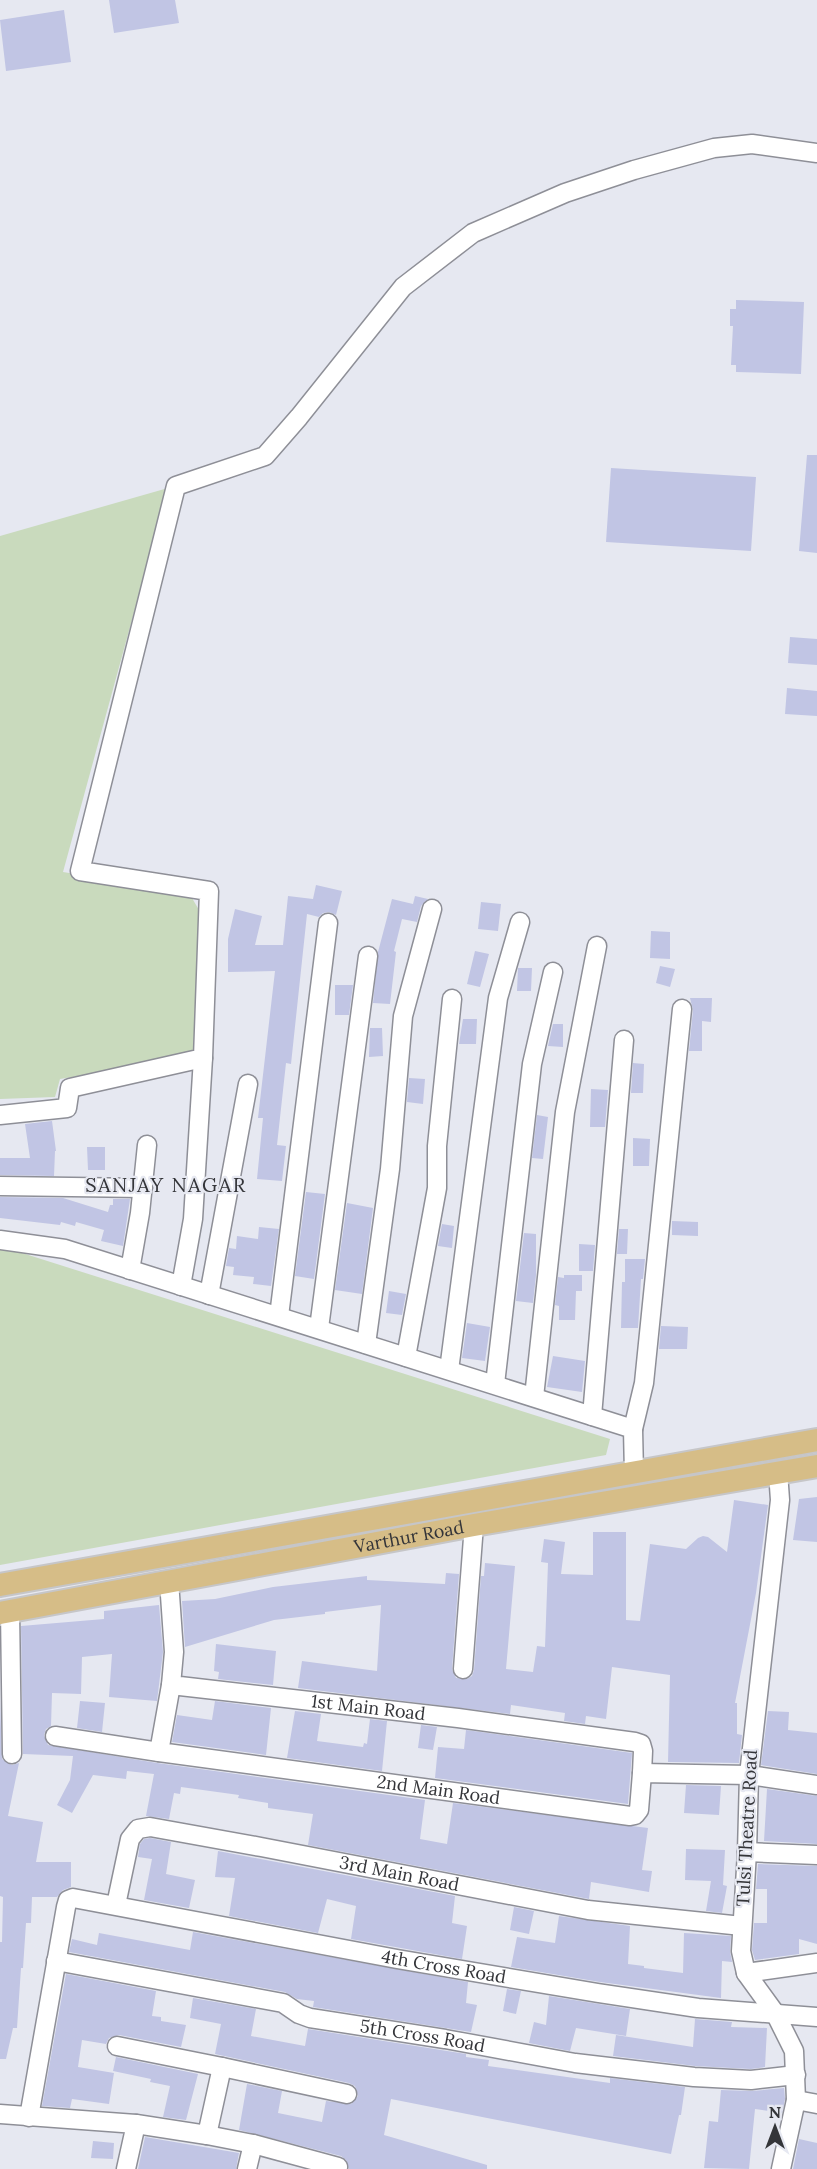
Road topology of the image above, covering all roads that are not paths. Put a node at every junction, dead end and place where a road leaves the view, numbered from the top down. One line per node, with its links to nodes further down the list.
1 (817, 153): 11 (street)
2 (432, 909): 23 (street)
3 (520, 922): 25 (street)
4 (328, 923): 21 (street)
5 (597, 946): 27 (street)
6 (368, 956): 22 (street)
7 (552, 972): 26 (street)
8 (453, 999): 24 (street)
9 (682, 1009): 29 (street)
10 (624, 1040): 28 (street)
11 (203, 1058): 13 (street); 19 (street)
12 (248, 1084): 20 (street)
13 (0, 1115)
14 (147, 1145): 16 (street)
15 (0, 1186): 16 (street)
16 (144, 1188): 18 (street)
17 (0, 1240): 18 (street)
18 (130, 1270): 19 (street)
19 (181, 1286): 20 (street)
20 (209, 1295): 21 (street)
21 (279, 1316): 22 (street)
22 (319, 1328): 23 (street)
23 (366, 1344): 24 (street)
24 (406, 1357): 25 (street)
25 (449, 1370): 26 (street)
26 (495, 1384): 27 (street)
27 (534, 1397): 28 (street)
28 (592, 1416): 29 (street)
29 (633, 1429): 33 (street)
30 (817, 1440): 33 (main road, Varthur Road)
31 (817, 1466): 32 (main road, Varthur Road)
32 (778, 1472): 34 (main road, Varthur Road); 46 (street, Tulsi Theatre Road)
33 (634, 1474): 35 (main road, Varthur Road)
34 (474, 1525): 36 (main road, Varthur Road); 40 (street)
35 (308, 1530): 36 (main road); 38 (main road, Varthur Road)
36 (312, 1555): 37 (main road, Varthur Road)
37 (169, 1581): 39 (main road, Varthur Road); 41 (street)
38 (0, 1585)
39 (5, 1612): 44 (street)
40 (463, 1669)
41 (171, 1685): 43 (street); 45 (street, 1st Main Road)
42 (56, 1736): 43 (street)
43 (159, 1752): 45 (street, 2nd Main Road)
44 (12, 1754)
45 (642, 1773): 46 (street)
46 (749, 1774): 47 (street); 48 (street, Tulsi Theatre Road)
47 (817, 1785)
48 (747, 1852): 49 (street); 51 (street, Tulsi Theatre Road)
49 (817, 1855)
50 (116, 1905): 51 (street, 3rd Main Road); 52 (street, 4th Cross Road); 55 (street, 4th Cross Road)
51 (742, 1926): 54 (street, Tulsi Theatre Road)
52 (56, 1961): 59 (street, 5th Cross Road); 64 (street)
53 (817, 1963): 54 (street)
54 (746, 1973): 55 (street, Tulsi Theatre Road)
55 (775, 2013): 56 (street, 4th Cross Road); 59 (street, Tulsi Theatre Road)
56 (817, 2017)
57 (117, 2046): 58 (street)
58 (222, 2067): 60 (street); 66 (street)
59 (796, 2074): 61 (street, Tulsi Theatre Road)
60 (347, 2094)
61 (796, 2100): 62 (street); 71 (street, Tulsi Theatre Road)
62 (817, 2104)
63 (0, 2114): 64 (street)
64 (29, 2117): 65 (street)
65 (136, 2124): 66 (street); 69 (street)
66 (207, 2135): 67 (street)
67 (253, 2144): 68 (street); 70 (street)
68 (338, 2167)
69 (126, 2169)
70 (247, 2169)
71 (781, 2169)

